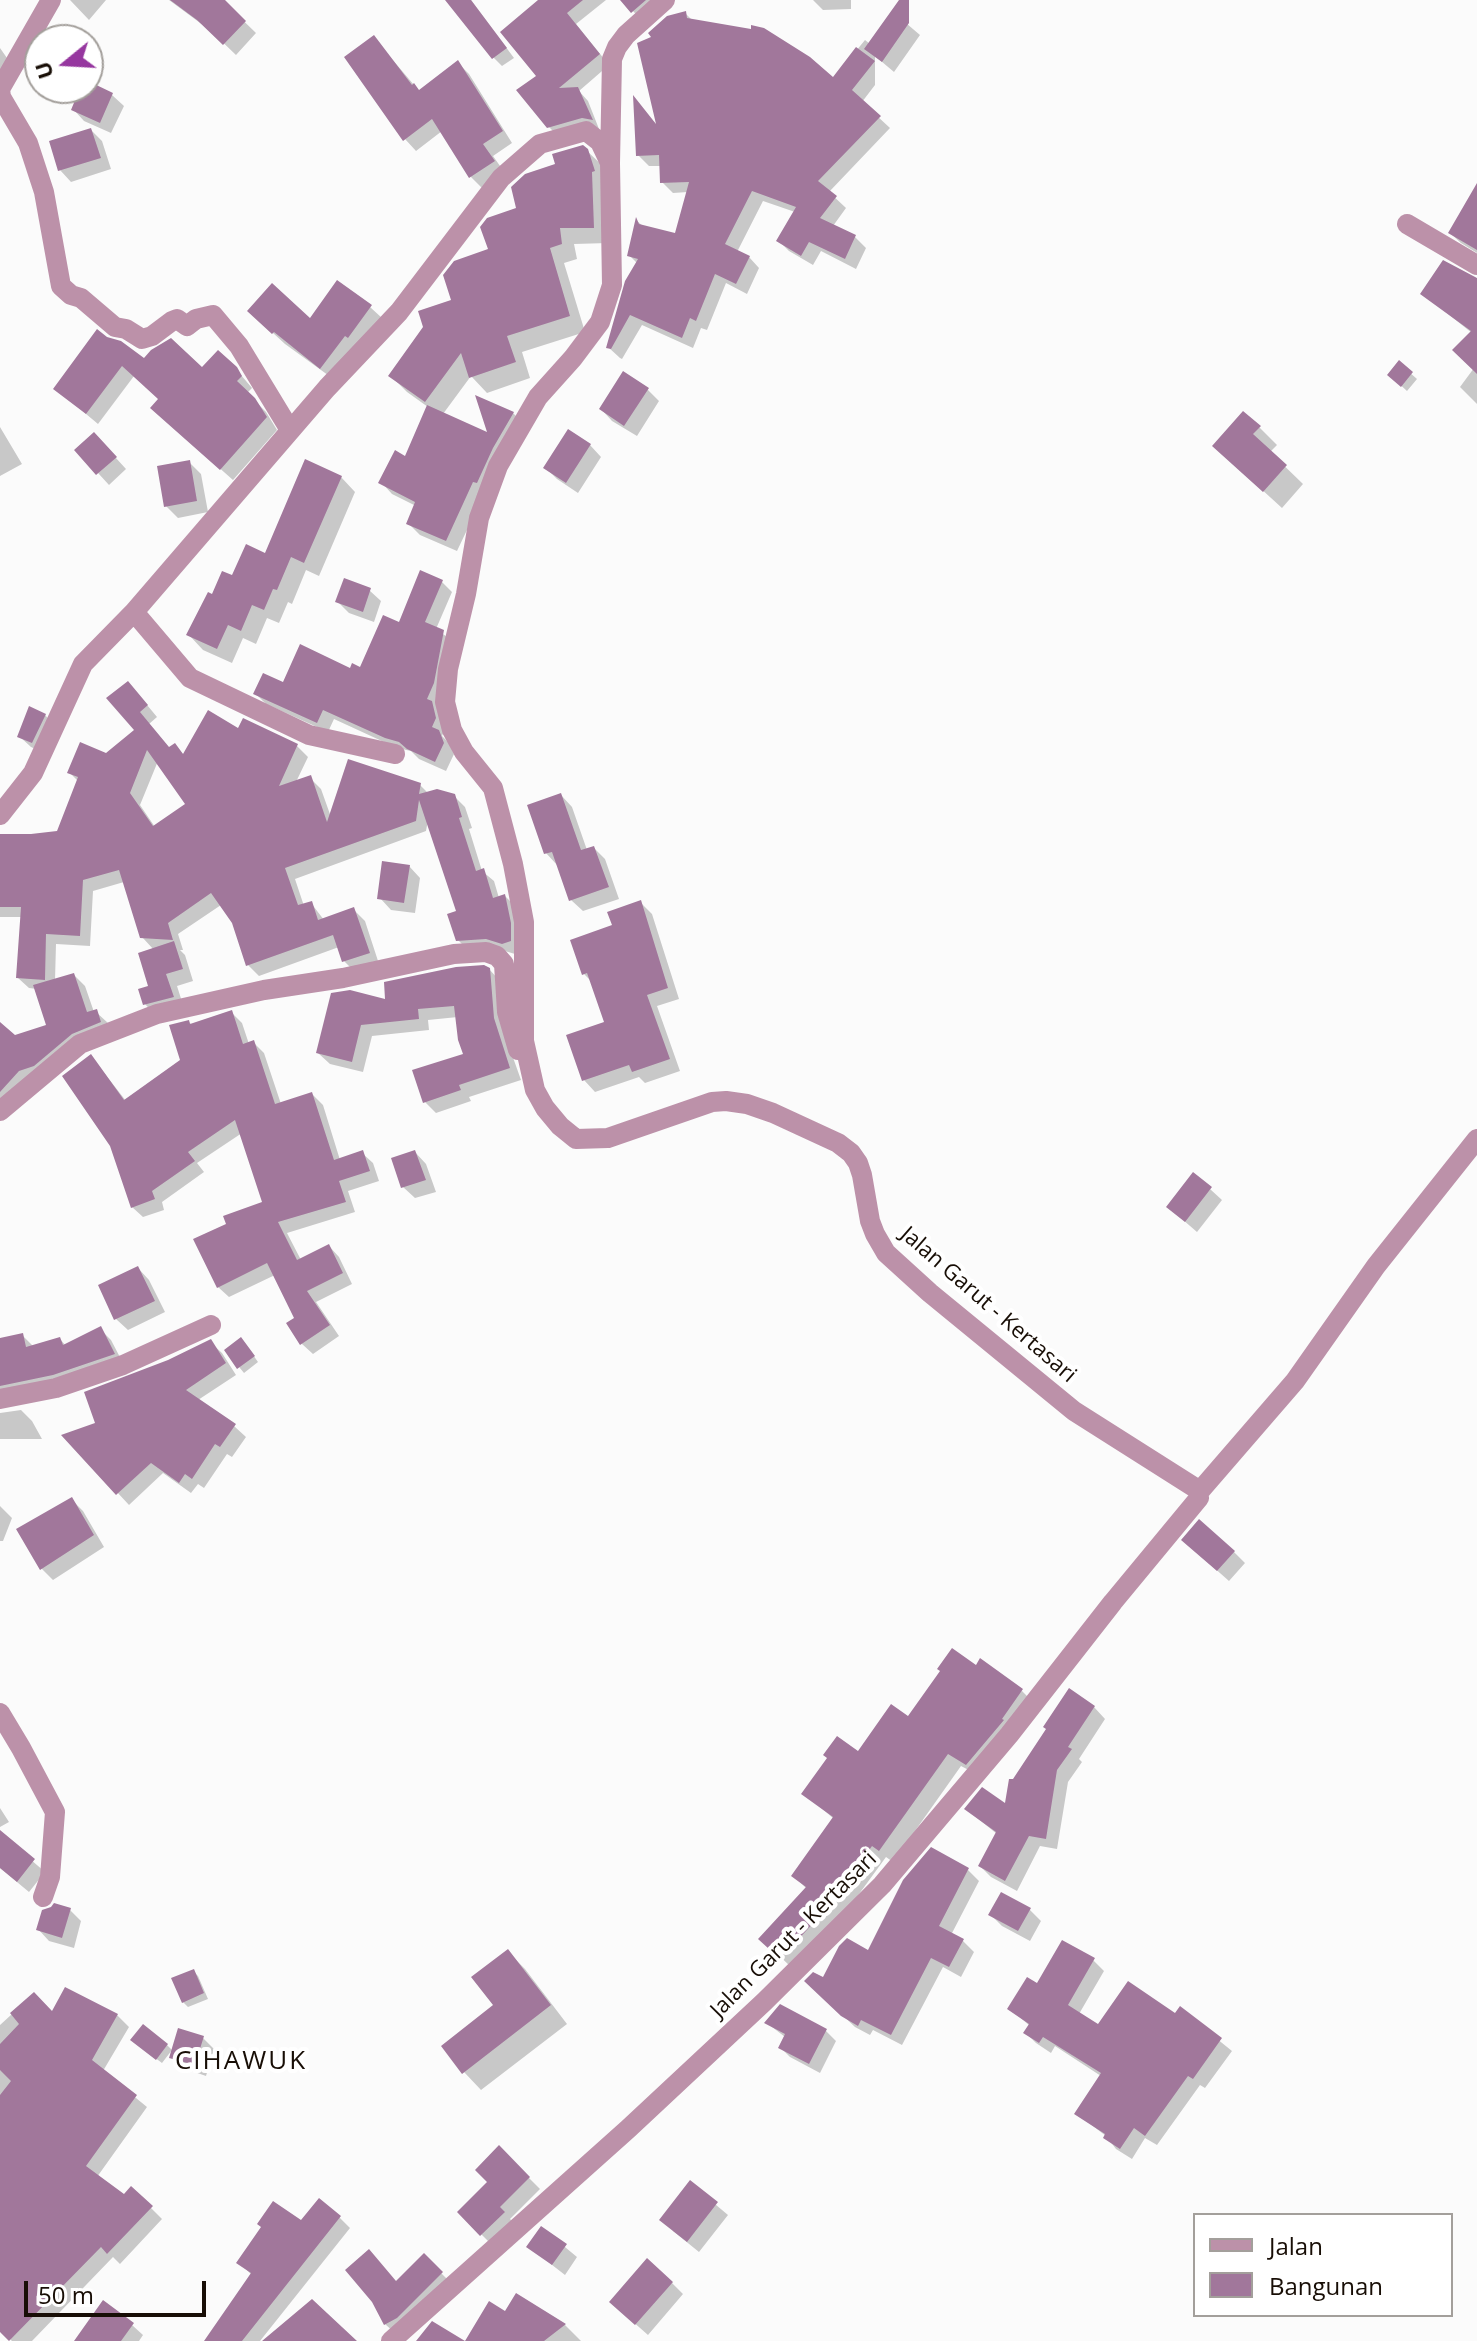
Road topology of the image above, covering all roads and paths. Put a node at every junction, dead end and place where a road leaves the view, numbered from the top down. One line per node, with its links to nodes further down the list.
1 (51, 0): 6 (street)
2 (665, 0): 3 (street, Jalan Garut - Kertasari)
3 (610, 163): 6 (street); 10 (street, Jalan Garut - Kertasari)
4 (1407, 224): 5 (street)
5 (1477, 265)
6 (290, 430): 7 (street)
7 (134, 612): 8 (street); 9 (street)
8 (395, 754)
9 (0, 815)
10 (535, 1090): 11 (street); 15 (street, Jalan Garut - Kertasari)
11 (0, 1111)
12 (1477, 1139): 15 (street)
13 (211, 1325): 14 (street)
14 (0, 1399)
15 (1199, 1492): 18 (street, Jalan Garut - Kertasari)
16 (0, 1713): 17 (street)
17 (43, 1897)
18 (391, 2341)

